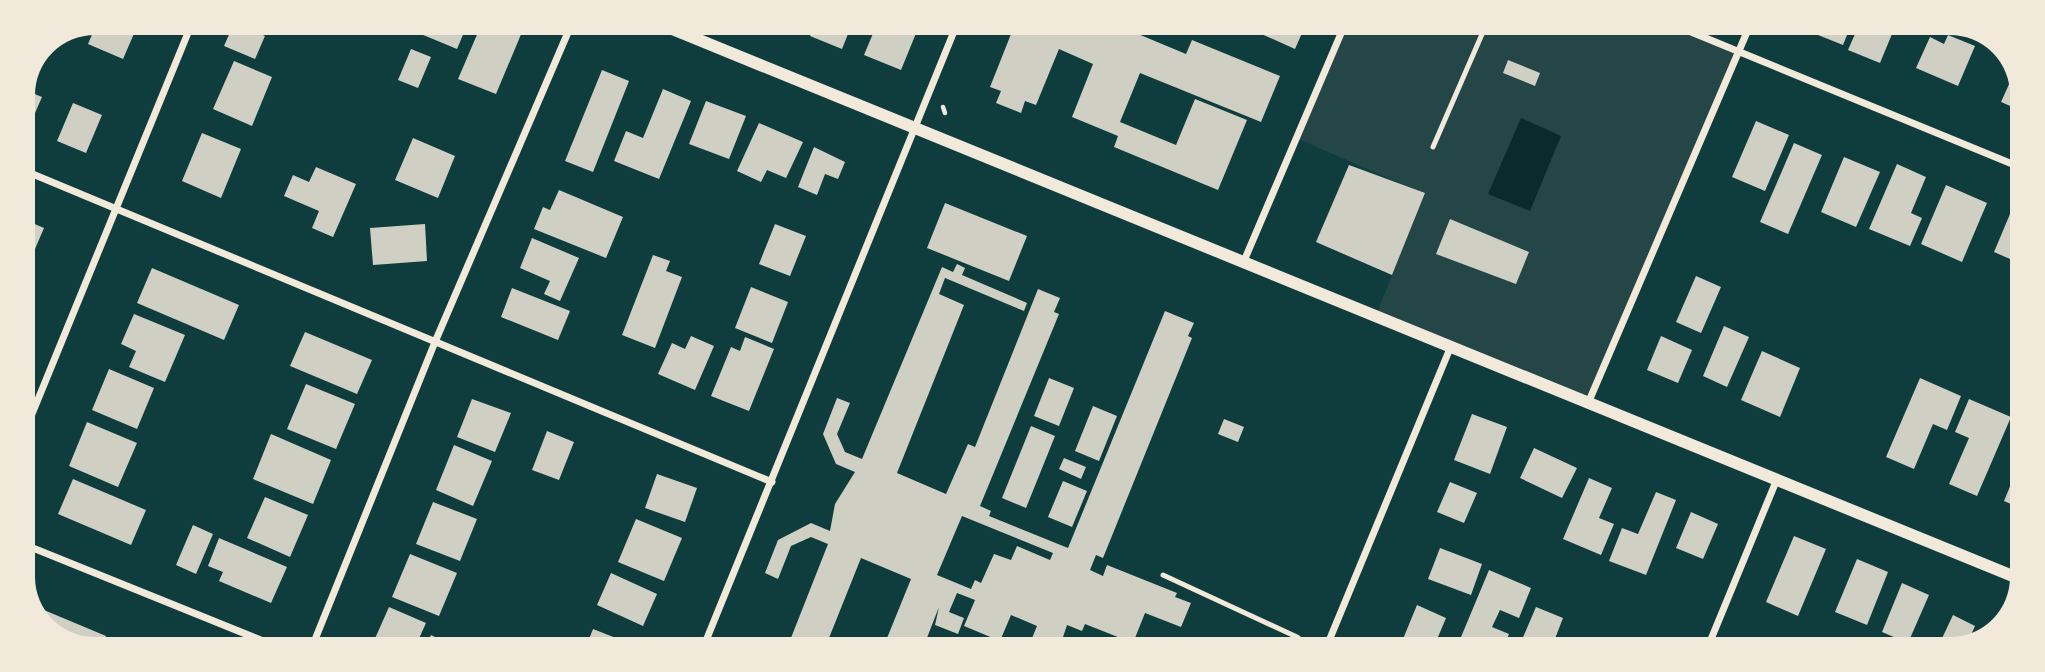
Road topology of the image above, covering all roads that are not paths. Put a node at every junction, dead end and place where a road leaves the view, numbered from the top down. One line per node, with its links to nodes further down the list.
1 (187, 35): 14 (street)
2 (567, 35): 16 (street)
3 (689, 35): 10 (street)
4 (952, 35): 10 (street)
5 (1340, 35): 15 (street)
6 (1482, 35): 11 (lane)
7 (1699, 35): 9 (street)
8 (1746, 35): 9 (street)
9 (1739, 51): 12 (street); 18 (street)
10 (914, 128): 15 (street); 21 (street)
11 (1433, 147)
12 (2010, 164)
13 (35, 175): 14 (street)
14 (118, 211): 16 (street); 19 (street)
15 (1244, 261): 17 (street)
16 (435, 342): 21 (street); 26 (street)
17 (1451, 345): 18 (street); 29 (street)
18 (1589, 401): 20 (street)
19 (35, 408)
20 (1777, 479): 24 (street); 30 (street)
21 (772, 482): 27 (street)
22 (35, 549): 25 (street)
23 (1163, 575): 28 (lane)
24 (2010, 575)
25 (253, 637)
26 (316, 637)
27 (708, 637)
28 (1297, 637)
29 (1331, 637)
30 (1712, 637)

